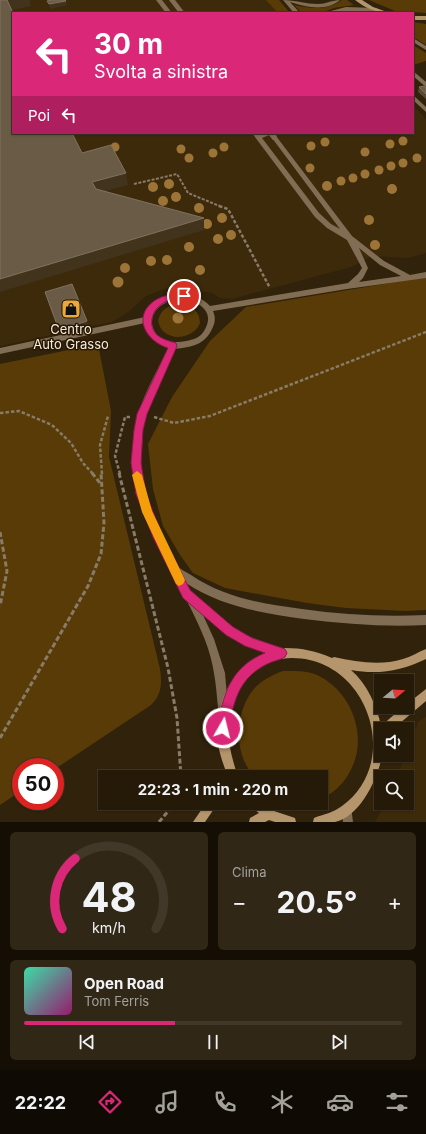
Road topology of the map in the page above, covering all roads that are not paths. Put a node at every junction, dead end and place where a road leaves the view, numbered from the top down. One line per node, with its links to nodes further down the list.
1 (159, 0): 8 (street)
2 (172, 0): 9 (street)
3 (286, 0): 10 (street)
4 (290, 0): 5 (street)
5 (337, 0)
6 (358, 0): 7 (main road)
7 (376, 10): 11 (street); 12 (main road)
8 (168, 12)
9 (181, 12)
10 (296, 12)
11 (331, 12)
12 (383, 12)
13 (414, 18): 14 (main road)
14 (425, 18)
15 (414, 41): 16 (street)
16 (426, 48)
17 (414, 74): 18 (street)
18 (426, 85)
19 (414, 98): 20 (street)
20 (426, 110)
21 (272, 134): 22 (street); 23 (street)
22 (257, 135): 23 (street)
23 (350, 238): 25 (street); 26 (street)
24 (426, 275): 25 (street)
25 (412, 278): 26 (street)
26 (346, 286): 27 (street)
27 (208, 309): 28 (street); 29 (street)
28 (147, 320): 29 (street); 30 (street)
29 (173, 346): 31 (street)
30 (0, 351)
31 (172, 567): 32 (street); 33 (street)
32 (186, 594): 34 (street); 38 (street)
33 (426, 620)
34 (282, 653): 36 (main road); 38 (main road)
35 (426, 654): 36 (main road)
36 (330, 661): 39 (main road)
37 (426, 694): 40 (main road)
38 (223, 718): 42 (main road)
39 (377, 722)
40 (393, 722)
41 (376, 762): 45 (main road)
42 (231, 770)
43 (207, 810): 47 (main road)
44 (263, 810): 46 (main road)
45 (347, 810): 50 (main road); 51 (street)
46 (268, 814): 48 (main road); 49 (main road)
47 (198, 822)
48 (254, 822)
49 (291, 822)
50 (318, 822)
51 (348, 822)

